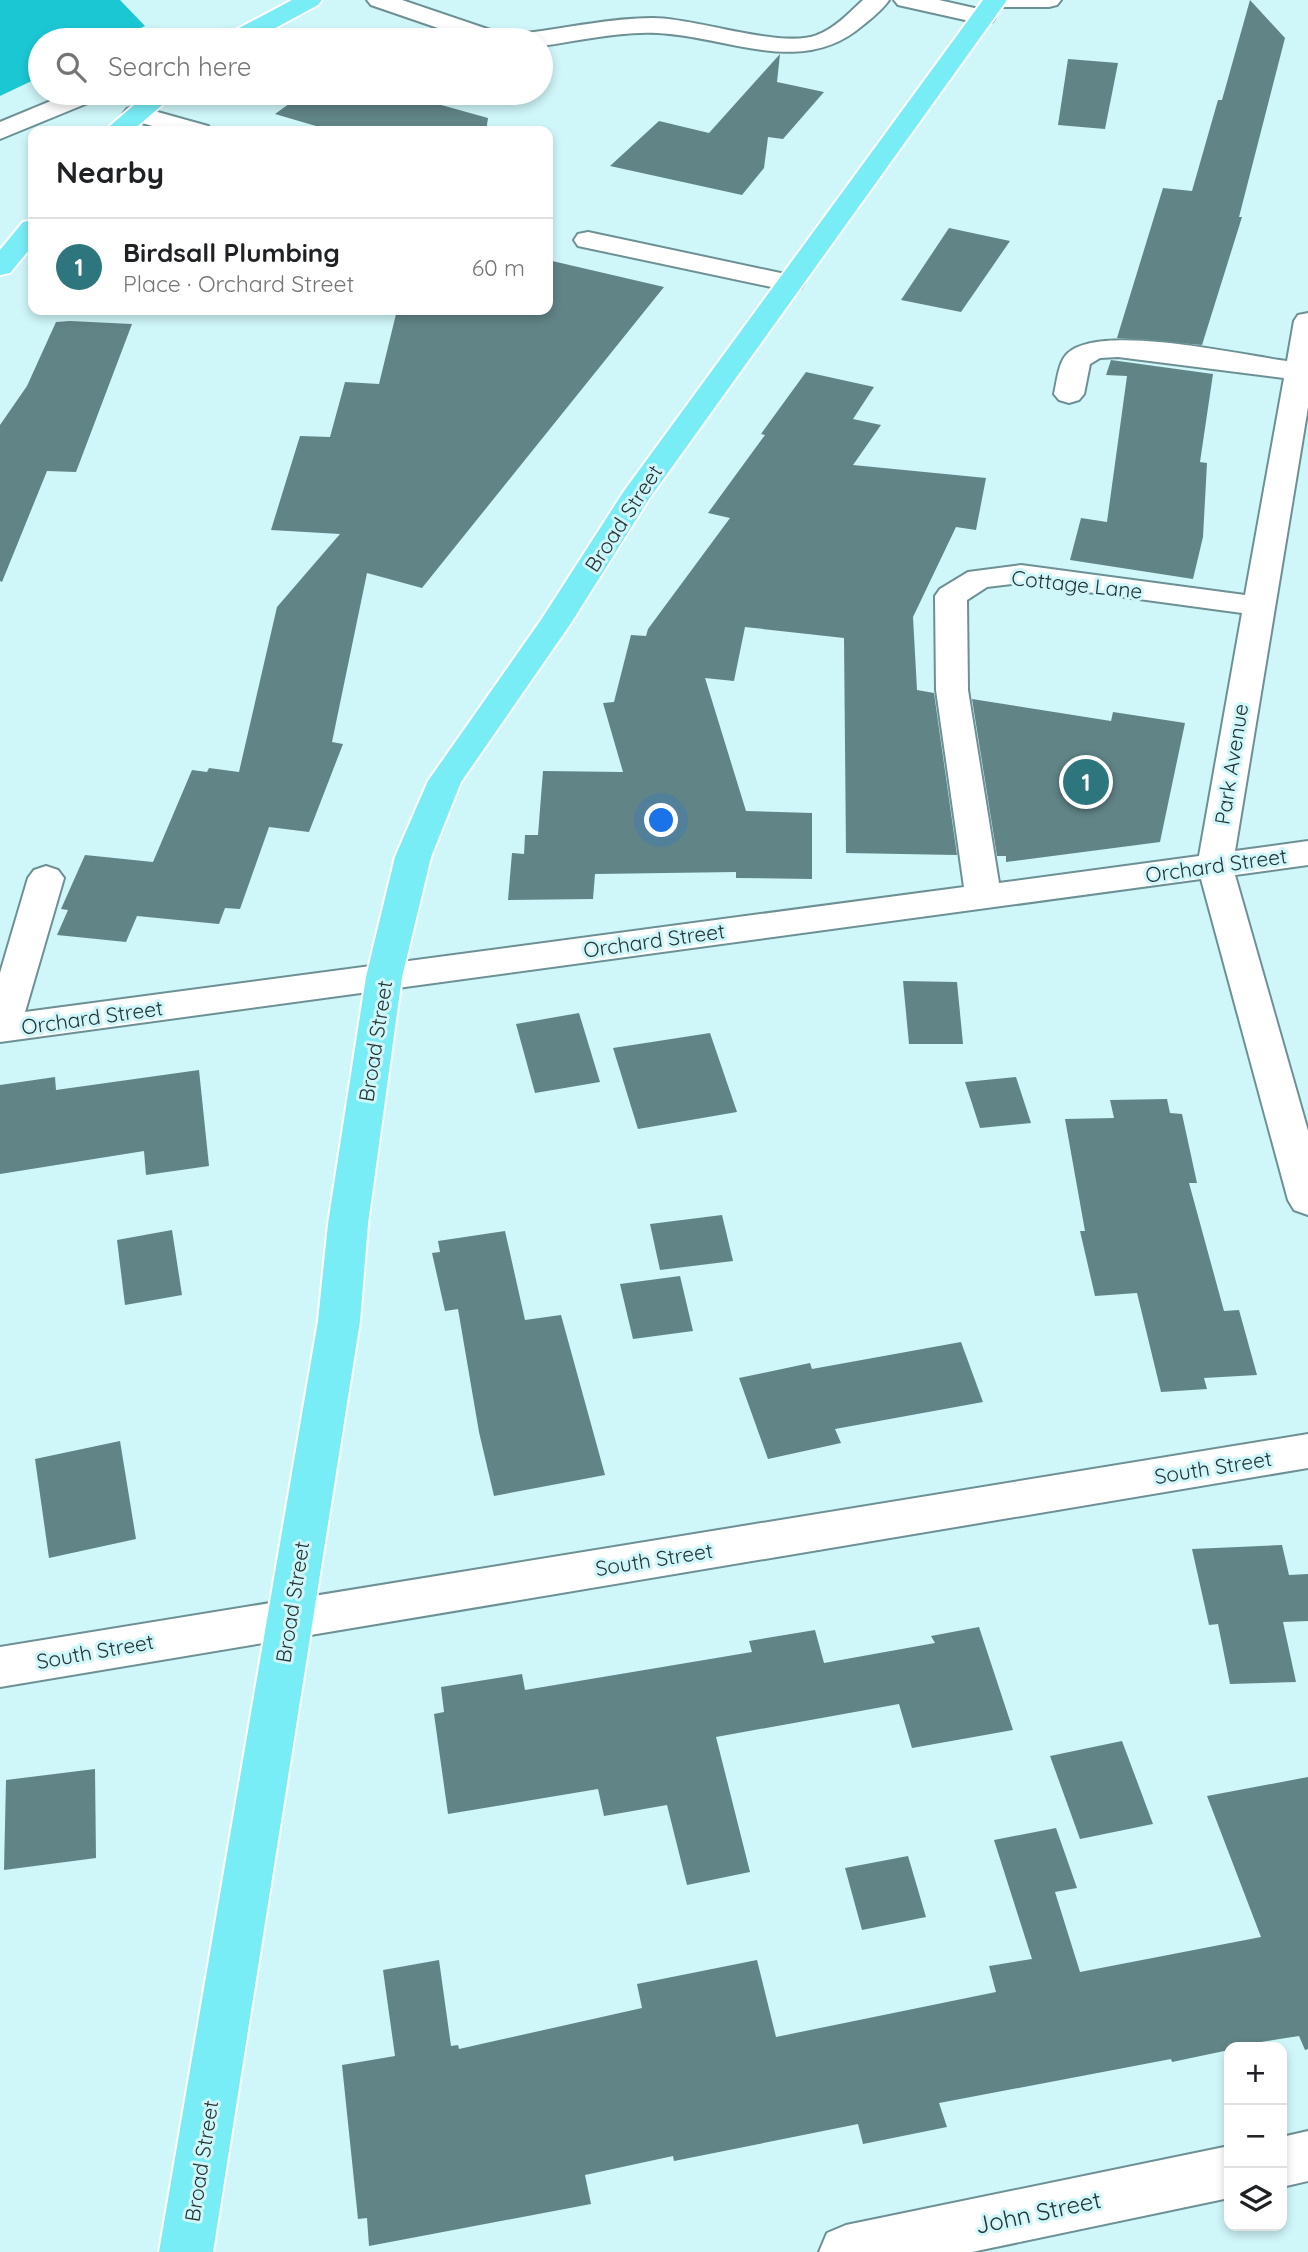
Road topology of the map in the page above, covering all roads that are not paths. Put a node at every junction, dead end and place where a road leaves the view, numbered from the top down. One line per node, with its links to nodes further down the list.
1 (310, 0): 7 (main road)
2 (379, 0): 8 (street)
3 (877, 0): 9 (street)
4 (906, 0): 6 (street)
5 (1049, 0): 6 (street)
6 (991, 6): 18 (main road, Broad Street)
7 (258, 28)
8 (461, 28)
9 (553, 37)
10 (62, 105): 14 (street)
11 (148, 105): 12 (main road)
12 (126, 123): 13 (street)
13 (153, 126)
14 (0, 131)
15 (28, 234): 17 (main road)
16 (588, 240): 18 (street)
17 (0, 267)
18 (790, 283): 27 (main road, Broad Street)
19 (1308, 321): 20 (street, Park Avenue)
20 (1300, 372): 21 (street); 22 (street, Park Avenue)
21 (1069, 394)
22 (1258, 606): 24 (street, Park Avenue); 26 (street, Cottage Lane)
23 (1308, 853): 24 (street, Orchard Street)
24 (1214, 866): 26 (street, Orchard Street); 29 (street, Park Avenue)
25 (46, 878): 28 (street)
26 (983, 895): 27 (street, Orchard Street)
27 (384, 977): 28 (street, Orchard Street); 31 (main road, Broad Street)
28 (1, 1029)
29 (1308, 1200)
30 (1308, 1451): 31 (street, South Street)
31 (289, 1620): 32 (street, South Street); 36 (main road, Broad Street)
32 (0, 1667)
33 (1308, 2156): 34 (street)
34 (1287, 2161)
35 (1224, 2173): 37 (street, John Street)
36 (186, 2252)
37 (846, 2252)

